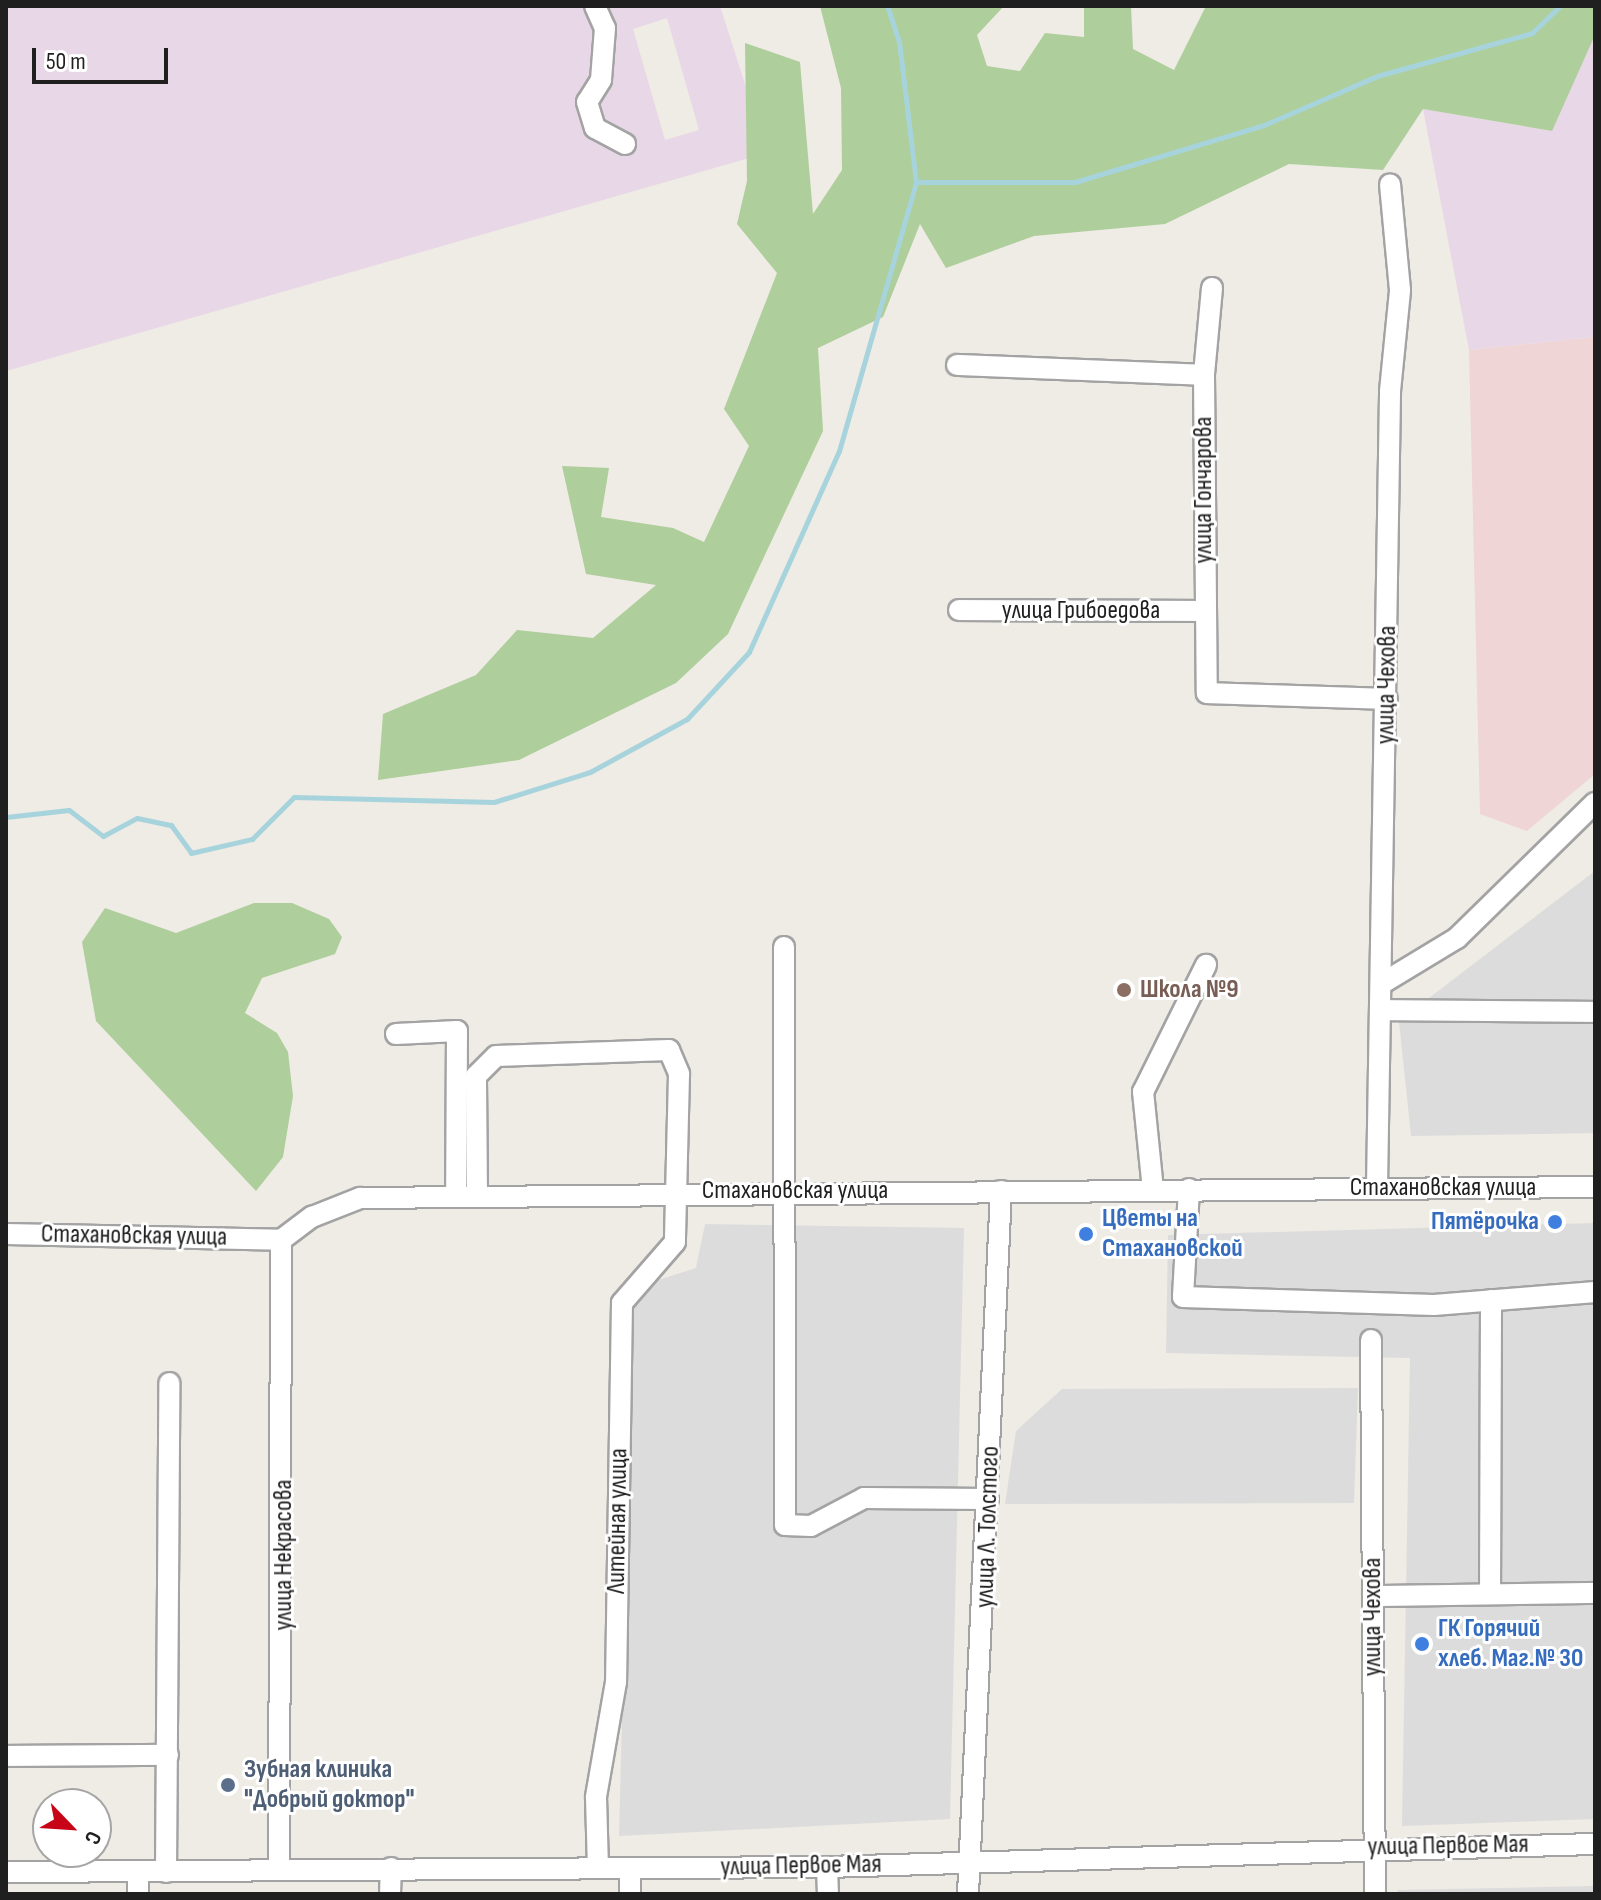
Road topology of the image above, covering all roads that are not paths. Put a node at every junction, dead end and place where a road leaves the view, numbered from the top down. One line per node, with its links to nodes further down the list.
1 (595, 6): 2 (street)
2 (625, 144)
3 (1390, 184): 9 (street, улица Чехова)
4 (1212, 288): 6 (street, улица Гончарова)
5 (957, 365): 6 (street)
6 (1204, 375): 8 (street, улица Гончарова)
7 (959, 610): 8 (street, улица Грибоедова)
8 (1204, 611): 9 (street, улица Гончарова)
9 (1387, 699): 13 (street, улица Чехова)
10 (1595, 803): 13 (street)
11 (784, 947): 22 (street)
12 (1206, 965): 20 (street)
13 (1381, 984): 14 (street, улица Чехова)
14 (1380, 1010): 15 (street); 17 (street, улица Чехова)
15 (1595, 1012)
16 (396, 1034): 25 (street)
17 (1377, 1187): 18 (street, Стахановская улица); 19 (street, Стахановская улица)
18 (1595, 1187)
19 (1189, 1189): 20 (street, Стахановская улица); 29 (street)
20 (1153, 1190): 23 (street, Стахановская улица)
21 (677, 1191): 22 (street, Стахановская улица); 24 (street, Стахановская улица); 24 (street, Литейная улица); 43 (street, Литейная улица)
22 (788, 1191): 23 (street, Стахановская улица); 32 (street)
23 (1001, 1191): 32 (street, улица Л. Толстого)
24 (477, 1195): 25 (street, Стахановская улица)
25 (456, 1196): 27 (street, Стахановская улица)
26 (6, 1234): 27 (street, Стахановская улица)
27 (281, 1240): 45 (street, улица Некрасова)
28 (1595, 1292): 29 (street)
29 (1491, 1300): 34 (street)
30 (1371, 1340): 35 (street, улица Чехова)
31 (169, 1383): 36 (street)
32 (988, 1499): 40 (street, улица Л. Толстого)
33 (1595, 1593): 34 (street)
34 (1490, 1594): 35 (street)
35 (1373, 1596): 39 (street, улица Чехова)
36 (168, 1755): 37 (street); 47 (street)
37 (6, 1756)
38 (1595, 1844): 39 (street, улица Первое Мая)
39 (1374, 1847): 40 (street, улица Первое Мая); 54 (street, улица Чехова)
40 (974, 1863): 41 (street, улица Первое Мая); 53 (street, улица Л. Толстого)
41 (827, 1867): 44 (street, улица Первое Мая); 52 (street)
42 (391, 1868): 43 (street, улица Первое Мая); 45 (street, улица Первое Мая); 50 (street)
43 (598, 1868): 44 (street, улица Первое Мая)
44 (630, 1868): 51 (street)
45 (279, 1870): 47 (street, улица Первое Мая)
46 (6, 1872): 48 (street, улица Первое Мая)
47 (166, 1872): 48 (street, улица Первое Мая)
48 (138, 1873): 49 (street)
49 (138, 1894)
50 (390, 1894)
51 (630, 1894)
52 (828, 1894)
53 (968, 1894)
54 (1375, 1894)

